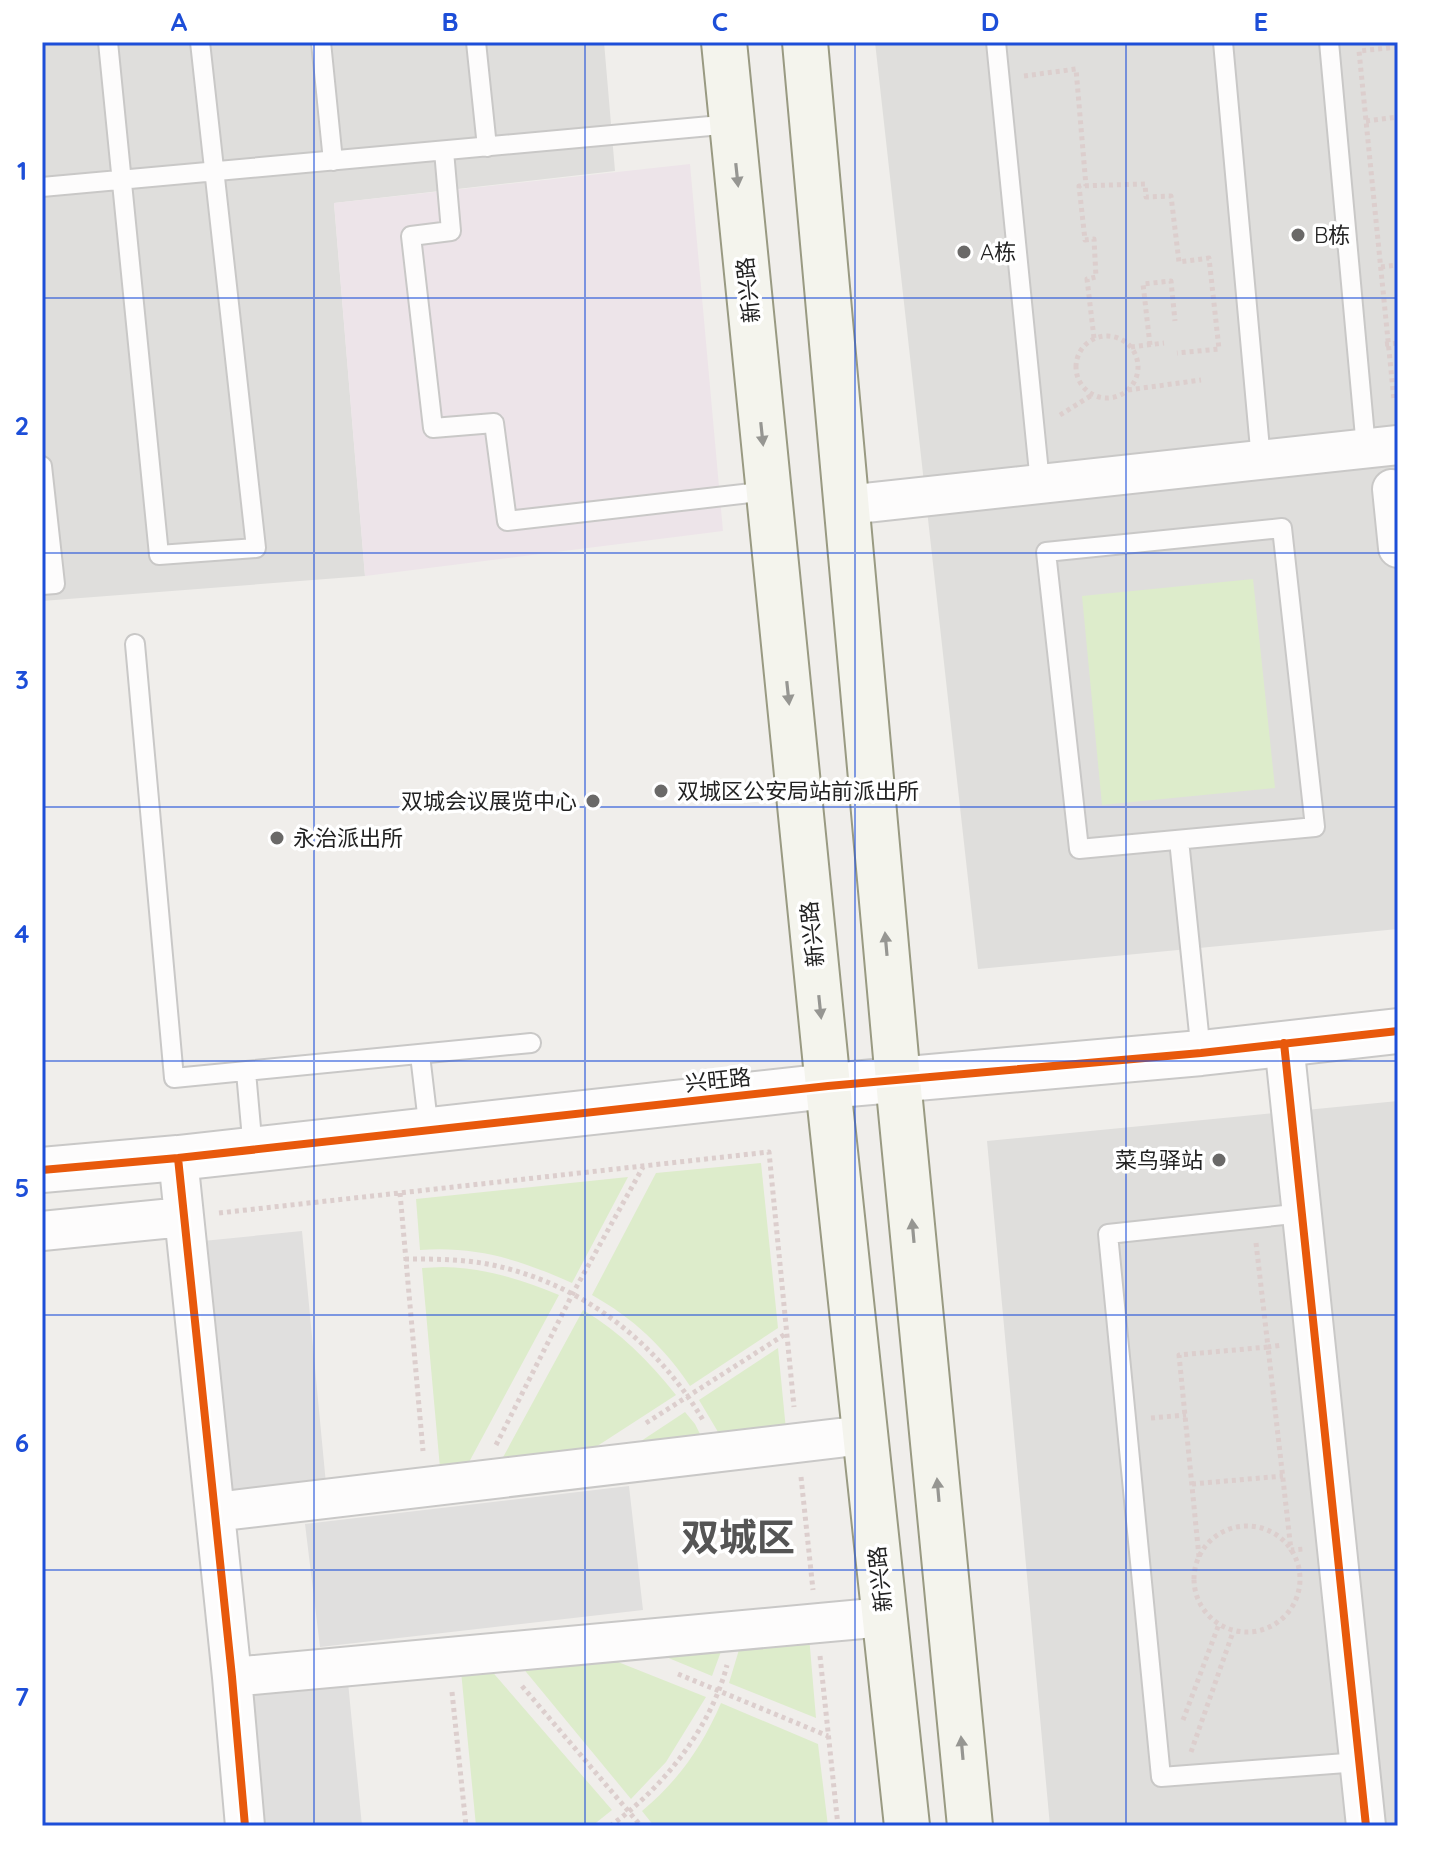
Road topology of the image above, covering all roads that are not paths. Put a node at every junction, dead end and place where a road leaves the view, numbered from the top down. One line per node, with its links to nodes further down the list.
1 (108, 42): 15 (lane)
2 (200, 42): 14 (lane)
3 (321, 42): 13 (lane)
4 (476, 42): 11 (lane)
5 (724, 42): 10 (main road, 新兴路)
6 (805, 42): 23 (main road)
7 (996, 42): 20 (lane)
8 (1223, 42): 18 (lane)
9 (1329, 42): 17 (lane)
10 (732, 124): 11 (lane); 22 (main road, 新兴路, one-way to 22)
11 (487, 147): 12 (lane)
12 (444, 151): 13 (lane); 22 (lane)
13 (333, 161): 14 (lane)
14 (215, 171): 15 (lane); 15 (lane)
15 (123, 180): 16 (lane)
16 (42, 187)
17 (1382, 447): 18 (street)
18 (1261, 460): 20 (street)
19 (42, 466): 25 (lane)
20 (1040, 483): 23 (street)
21 (1392, 489): 24 (street)
22 (768, 491): 35 (main road, 新兴路, one-way to 35)
23 (847, 505): 34 (main road, one-way to 23)
24 (1398, 548)
25 (42, 585)
26 (135, 644): 33 (lane)
27 (1179, 840): 27 (lane); 31 (lane)
28 (1398, 1031): 30 (street, 兴旺路)
29 (531, 1043): 32 (lane)
30 (1284, 1043): 31 (street, 兴旺路); 40 (street)
31 (1201, 1053): 34 (street, 兴旺路)
32 (420, 1055): 33 (lane); 36 (lane)
33 (246, 1072): 37 (lane)
34 (898, 1080): 35 (street, 兴旺路); 50 (main road, one-way to 34)
35 (828, 1086): 36 (street, 兴旺路); 43 (main road, 新兴路)
36 (429, 1131): 37 (street, 兴旺路)
37 (253, 1150): 38 (street, 兴旺路)
38 (178, 1158): 39 (street, 兴旺路); 41 (street)
39 (42, 1170)
40 (1303, 1213): 47 (street); 47 (lane)
41 (183, 1217): 42 (street); 44 (street)
42 (42, 1231)
43 (864, 1435): 44 (street); 45 (main road, 新兴路)
44 (215, 1512): 46 (street)
45 (884, 1617): 46 (street); 49 (main road, 新兴路)
46 (232, 1677): 48 (street)
47 (1359, 1762): 51 (street)
48 (245, 1826)
49 (907, 1826)
50 (970, 1826)
51 (1366, 1826)

